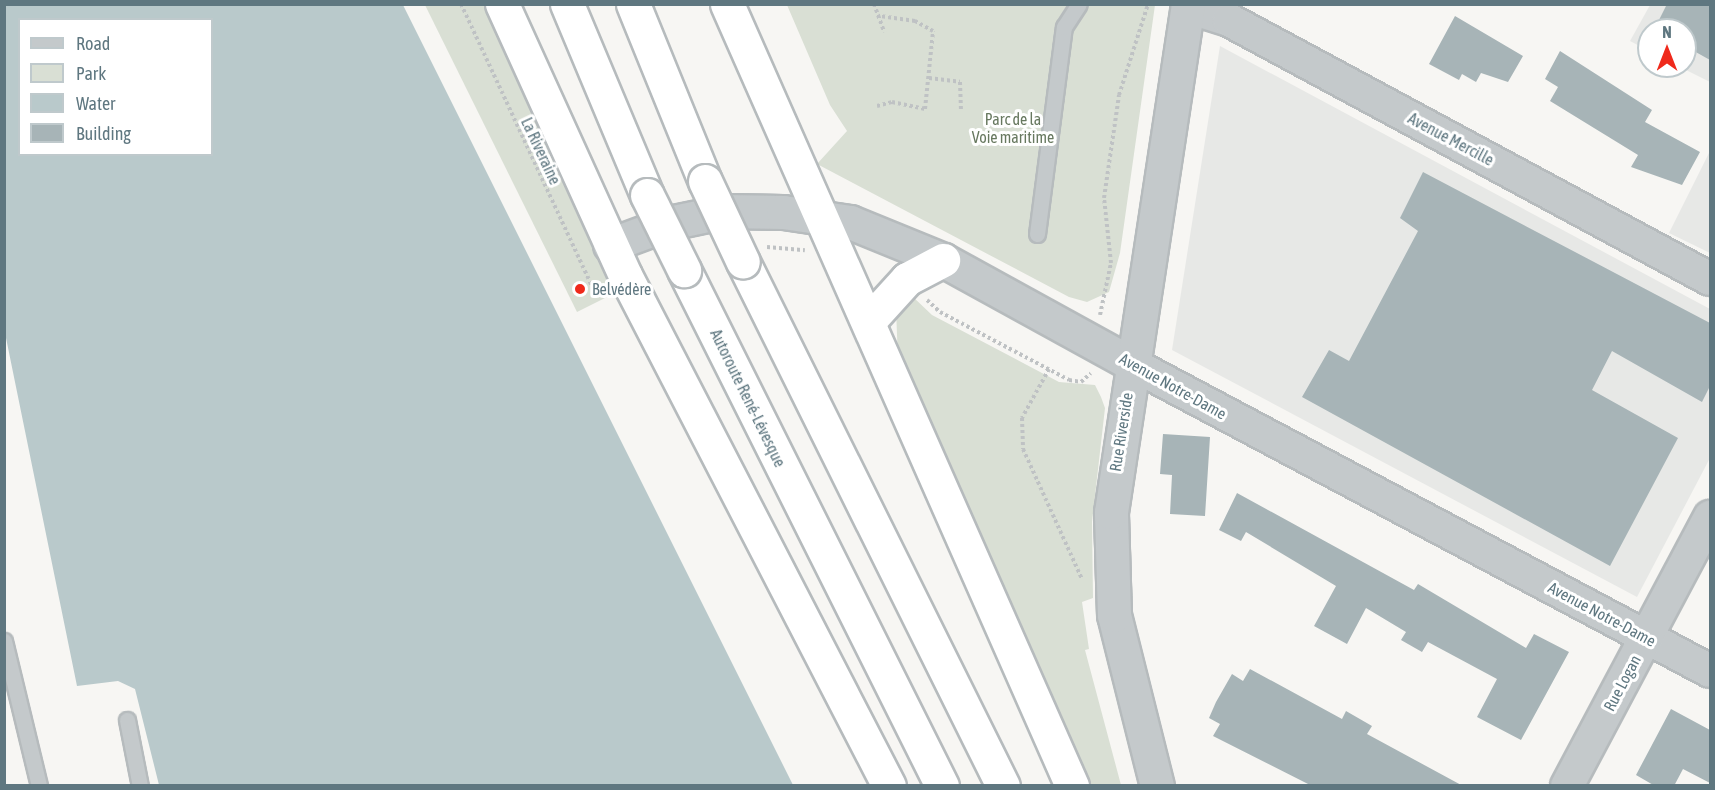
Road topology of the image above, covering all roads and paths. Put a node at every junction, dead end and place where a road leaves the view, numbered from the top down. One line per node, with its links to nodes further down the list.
1 (461, 4): 19 (path, La Riveraine)
2 (502, 4): 17 (highway)
3 (567, 4): 36 (highway, Autoroute René-Lévesque, bridge)
4 (633, 4): 37 (highway, bridge)
5 (728, 4): 15 (highway)
6 (874, 4): 10 (path)
7 (1079, 4): 16 (lane)
8 (1148, 4): 21 (path)
9 (1183, 5): 20 (street, Avenue Mercille); 24 (street, Rue Riverside)
10 (878, 16): 11 (path); 12 (path)
11 (884, 32)
12 (928, 78): 13 (path); 14 (path)
13 (877, 106)
14 (961, 109)
15 (822, 216): 17 (street, Avenue Notre-Dame); 18 (street, Avenue Notre-Dame); 23 (highway)
16 (1037, 234)
17 (610, 244): 35 (highway)
18 (943, 260): 23 (highway); 24 (street, Avenue Notre-Dame)
19 (607, 279)
20 (1710, 279)
21 (1103, 295)
22 (926, 298): 25 (path)
23 (868, 322): 38 (highway)
24 (1132, 364): 29 (street, Avenue Notre-Dame); 39 (street, Rue Riverside)
25 (1049, 369): 26 (path); 28 (path)
26 (1089, 378)
27 (1710, 517): 29 (street, Rue Logan)
28 (1084, 590)
29 (1646, 638): 31 (street, Avenue Notre-Dame); 40 (street, Rue Logan)
30 (4, 641): 33 (lane)
31 (1710, 671)
32 (127, 720): 34 (lane)
33 (39, 786)
34 (140, 786)
35 (889, 786)
36 (942, 786)
37 (1003, 786)
38 (1072, 786)
39 (1157, 786)
40 (1567, 786)

